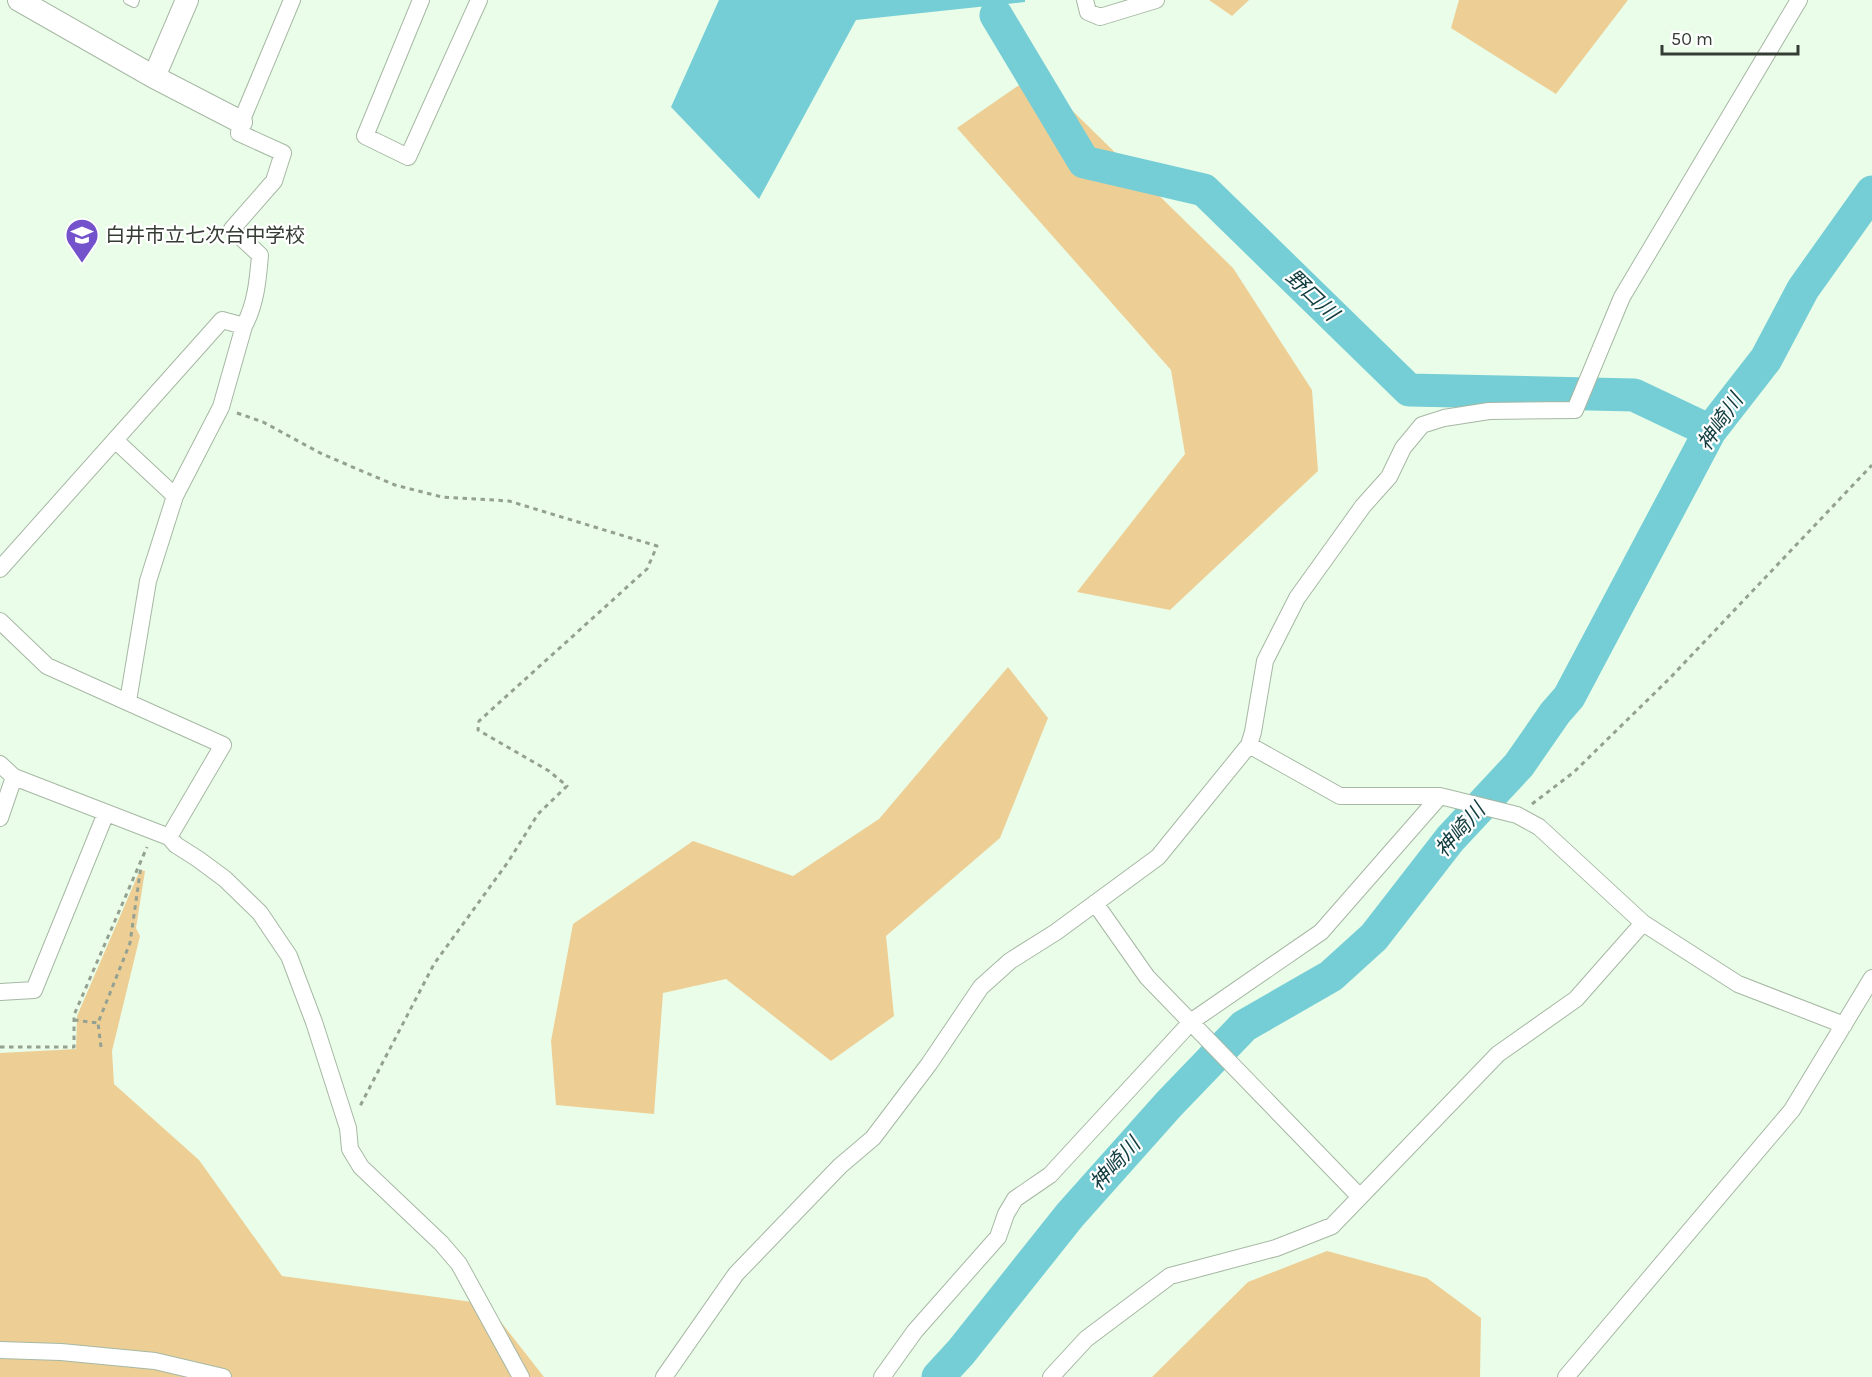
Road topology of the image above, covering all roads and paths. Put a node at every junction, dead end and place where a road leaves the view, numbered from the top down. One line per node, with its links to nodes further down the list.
1 (19, 0): 11 (street)
2 (128, 0): 3 (lane)
3 (135, 0)
4 (187, 0): 11 (street)
5 (292, 0): 12 (street)
6 (421, 0): 7 (street)
7 (479, 0)
8 (1084, 0): 9 (street)
9 (1156, 0)
10 (1799, 0): 21 (street)
11 (154, 77): 12 (street)
12 (241, 122): 13 (street)
13 (244, 326): 14 (street); 15 (street)
14 (221, 407): 17 (street); 40 (path)
15 (115, 440): 17 (street); 18 (street)
16 (1872, 465): 26 (path)
17 (175, 496): 20 (street)
18 (0, 569)
19 (0, 621): 20 (street)
20 (128, 701): 28 (street)
21 (1249, 745): 24 (street); 30 (street)
22 (0, 764): 23 (street)
23 (14, 777): 25 (street); 27 (street)
24 (1440, 796): 26 (street); 35 (street)
25 (106, 813): 28 (street); 33 (street)
26 (1517, 815): 31 (street)
27 (0, 818)
28 (161, 834): 29 (path); 40 (street)
29 (141, 861): 34 (path); 36 (path)
30 (1095, 903): 35 (street); 45 (street)
31 (1643, 923): 37 (street); 41 (street)
32 (1872, 978): 37 (street)
33 (0, 992)
34 (74, 1020): 36 (path); 38 (path)
35 (1192, 1021): 41 (street); 46 (street)
36 (98, 1023): 39 (path)
37 (1844, 1025): 48 (street)
38 (0, 1047)
39 (101, 1047)
40 (348, 1128): 44 (street)
41 (1360, 1197): 47 (street)
42 (0, 1350): 43 (street)
43 (224, 1377)
44 (520, 1377)
45 (664, 1377)
46 (882, 1377)
47 (1051, 1377)
48 (1566, 1377)

